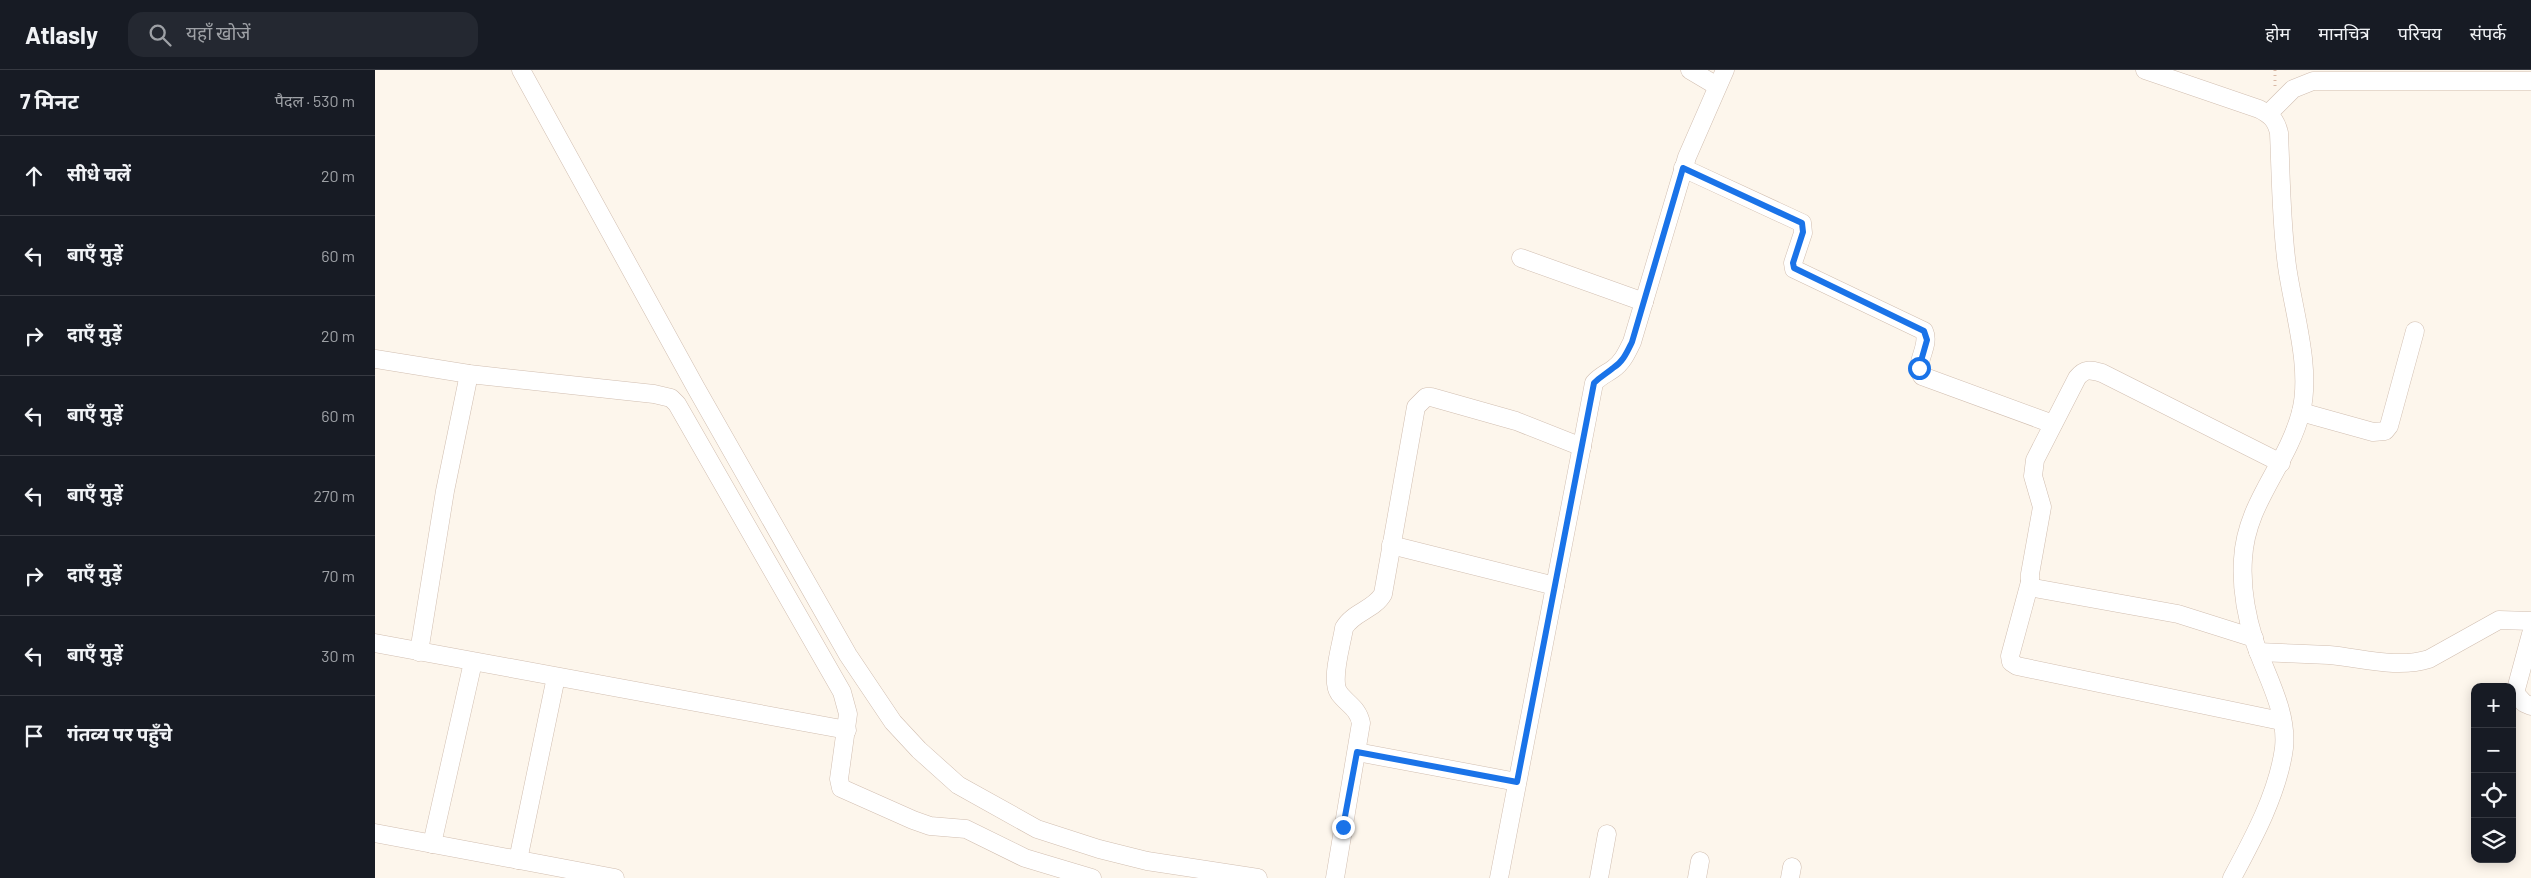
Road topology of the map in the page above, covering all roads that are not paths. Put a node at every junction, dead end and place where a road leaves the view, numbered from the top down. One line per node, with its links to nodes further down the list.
1 (521, 70): 39 (street)
2 (1691, 70): 6 (street)
3 (1725, 70): 6 (street)
4 (2145, 70): 7 (street)
5 (2531, 82): 7 (street)
6 (1717, 86): 8 (street)
7 (2269, 113): 14 (street)
8 (1683, 168): 10 (street); 15 (street)
9 (1521, 258): 10 (street)
10 (1644, 302): 16 (street)
11 (2415, 330): 14 (street)
12 (375, 359): 13 (street)
13 (469, 374): 25 (street); 30 (street)
14 (2301, 412): 17 (street)
15 (2053, 424): 17 (street); 19 (street)
16 (1582, 447): 18 (street); 20 (street)
17 (2281, 463): 24 (street)
18 (1391, 545): 20 (street); 31 (street)
19 (2030, 582): 24 (street); 29 (street)
20 (1555, 586): 32 (street)
21 (2531, 621): 24 (street)
22 (2531, 634): 28 (street)
23 (375, 643): 25 (street)
24 (2256, 645): 29 (street)
25 (419, 652): 26 (street)
26 (473, 662): 27 (street); 35 (street)
27 (556, 677): 30 (street); 36 (street)
28 (2531, 706)
29 (2281, 721): 43 (street)
30 (847, 730): 38 (street)
31 (1357, 752): 32 (street); 40 (street)
32 (1517, 782): 41 (street)
33 (375, 833): 35 (street)
34 (1607, 834): 42 (street)
35 (431, 844): 36 (street)
36 (518, 860): 37 (street)
37 (615, 878)
38 (1092, 878)
39 (1258, 878)
40 (1335, 878)
41 (1499, 878)
42 (1599, 878)
43 (2232, 878)

